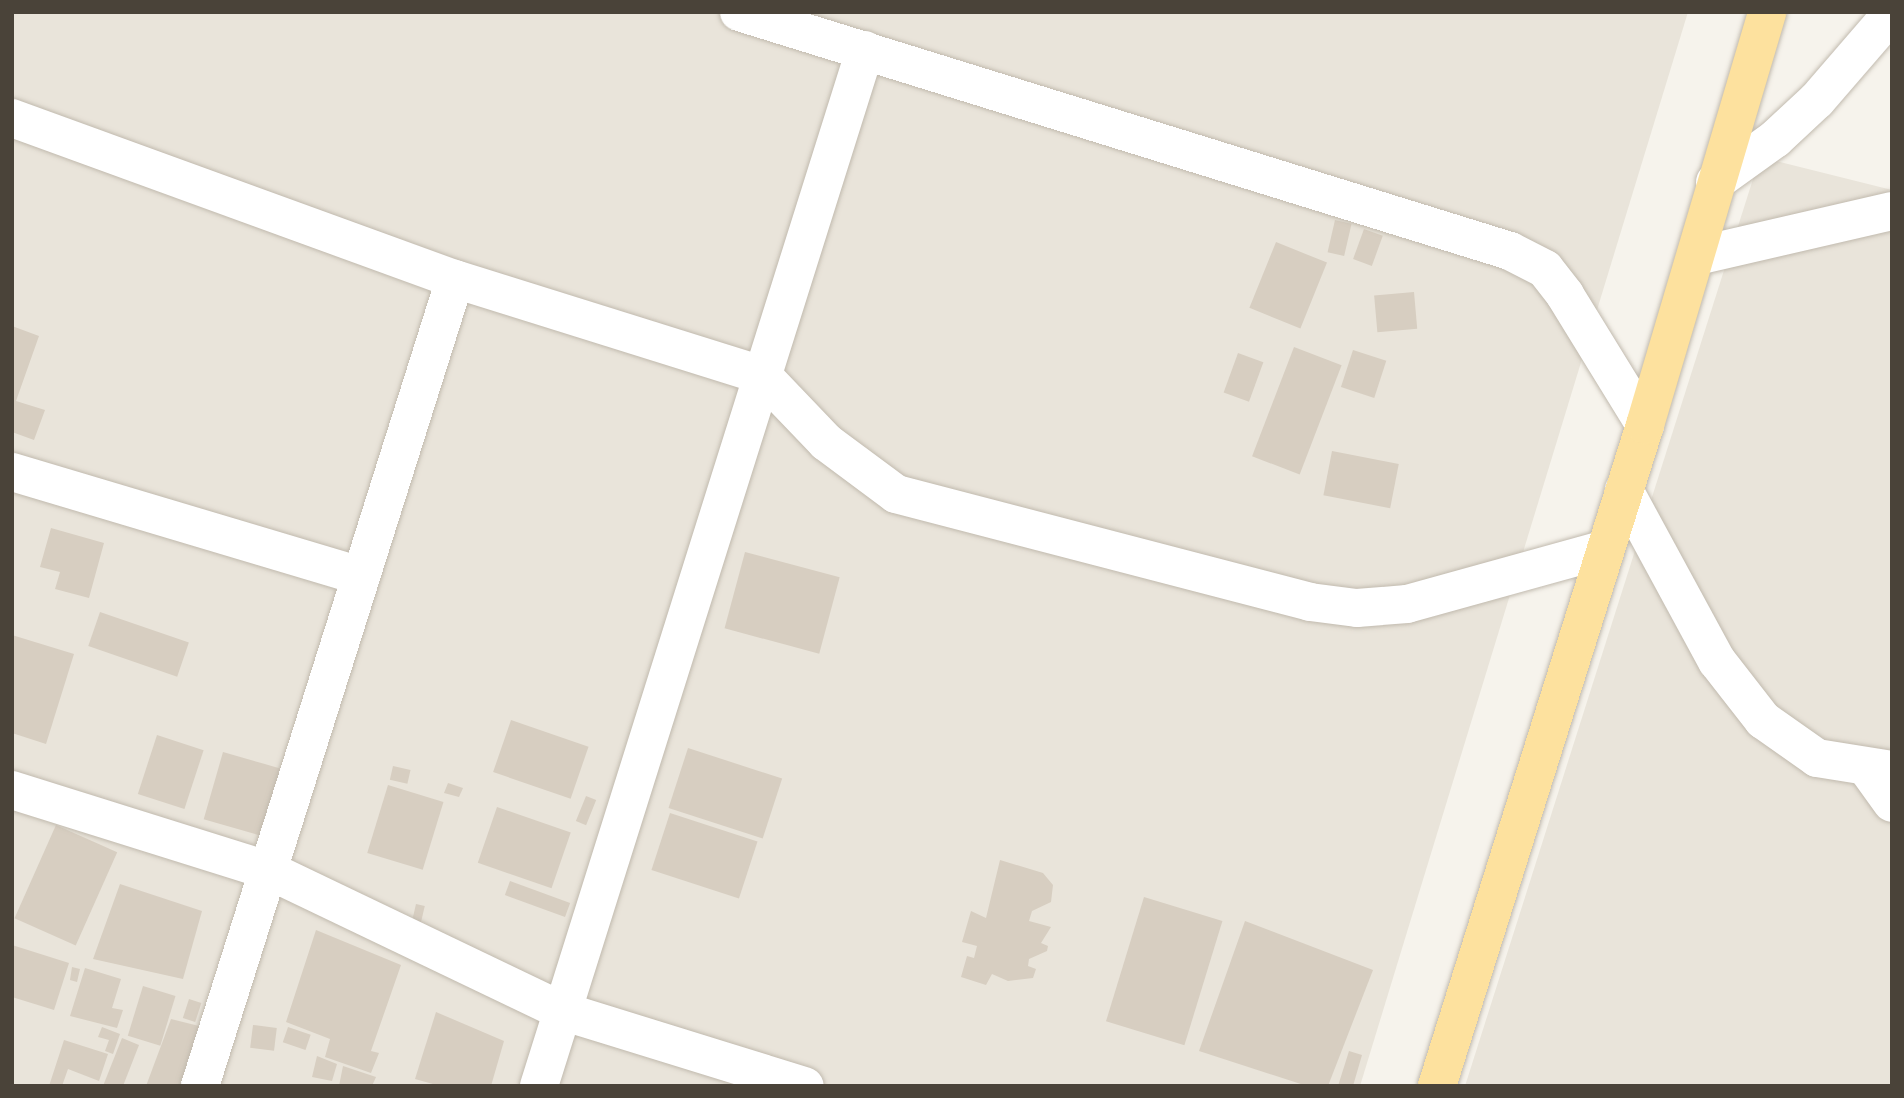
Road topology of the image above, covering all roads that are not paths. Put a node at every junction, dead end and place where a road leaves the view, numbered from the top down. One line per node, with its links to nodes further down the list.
1 (738, 12): 4 (street)
2 (1767, 12): 7 (main road)
3 (1892, 13): 7 (street)
4 (795, 21): 5 (street)
5 (865, 51): 11 (street); 12 (street)
6 (12, 118): 10 (street)
7 (1715, 182): 9 (main road)
8 (1892, 211): 9 (street)
9 (1696, 256): 12 (main road)
10 (455, 279): 11 (street); 16 (street)
11 (762, 375): 15 (street); 21 (street)
12 (1645, 425): 14 (main road)
13 (12, 472): 16 (street)
14 (1624, 489): 15 (main road); 17 (street)
15 (1605, 549): 25 (main road)
16 (361, 576): 20 (street)
17 (1879, 768): 19 (street)
18 (12, 790): 20 (street)
19 (1892, 803)
20 (268, 870): 21 (street); 22 (street)
21 (562, 1011): 23 (street); 24 (street)
22 (201, 1086)
23 (538, 1086)
24 (805, 1086)
25 (1437, 1086)

